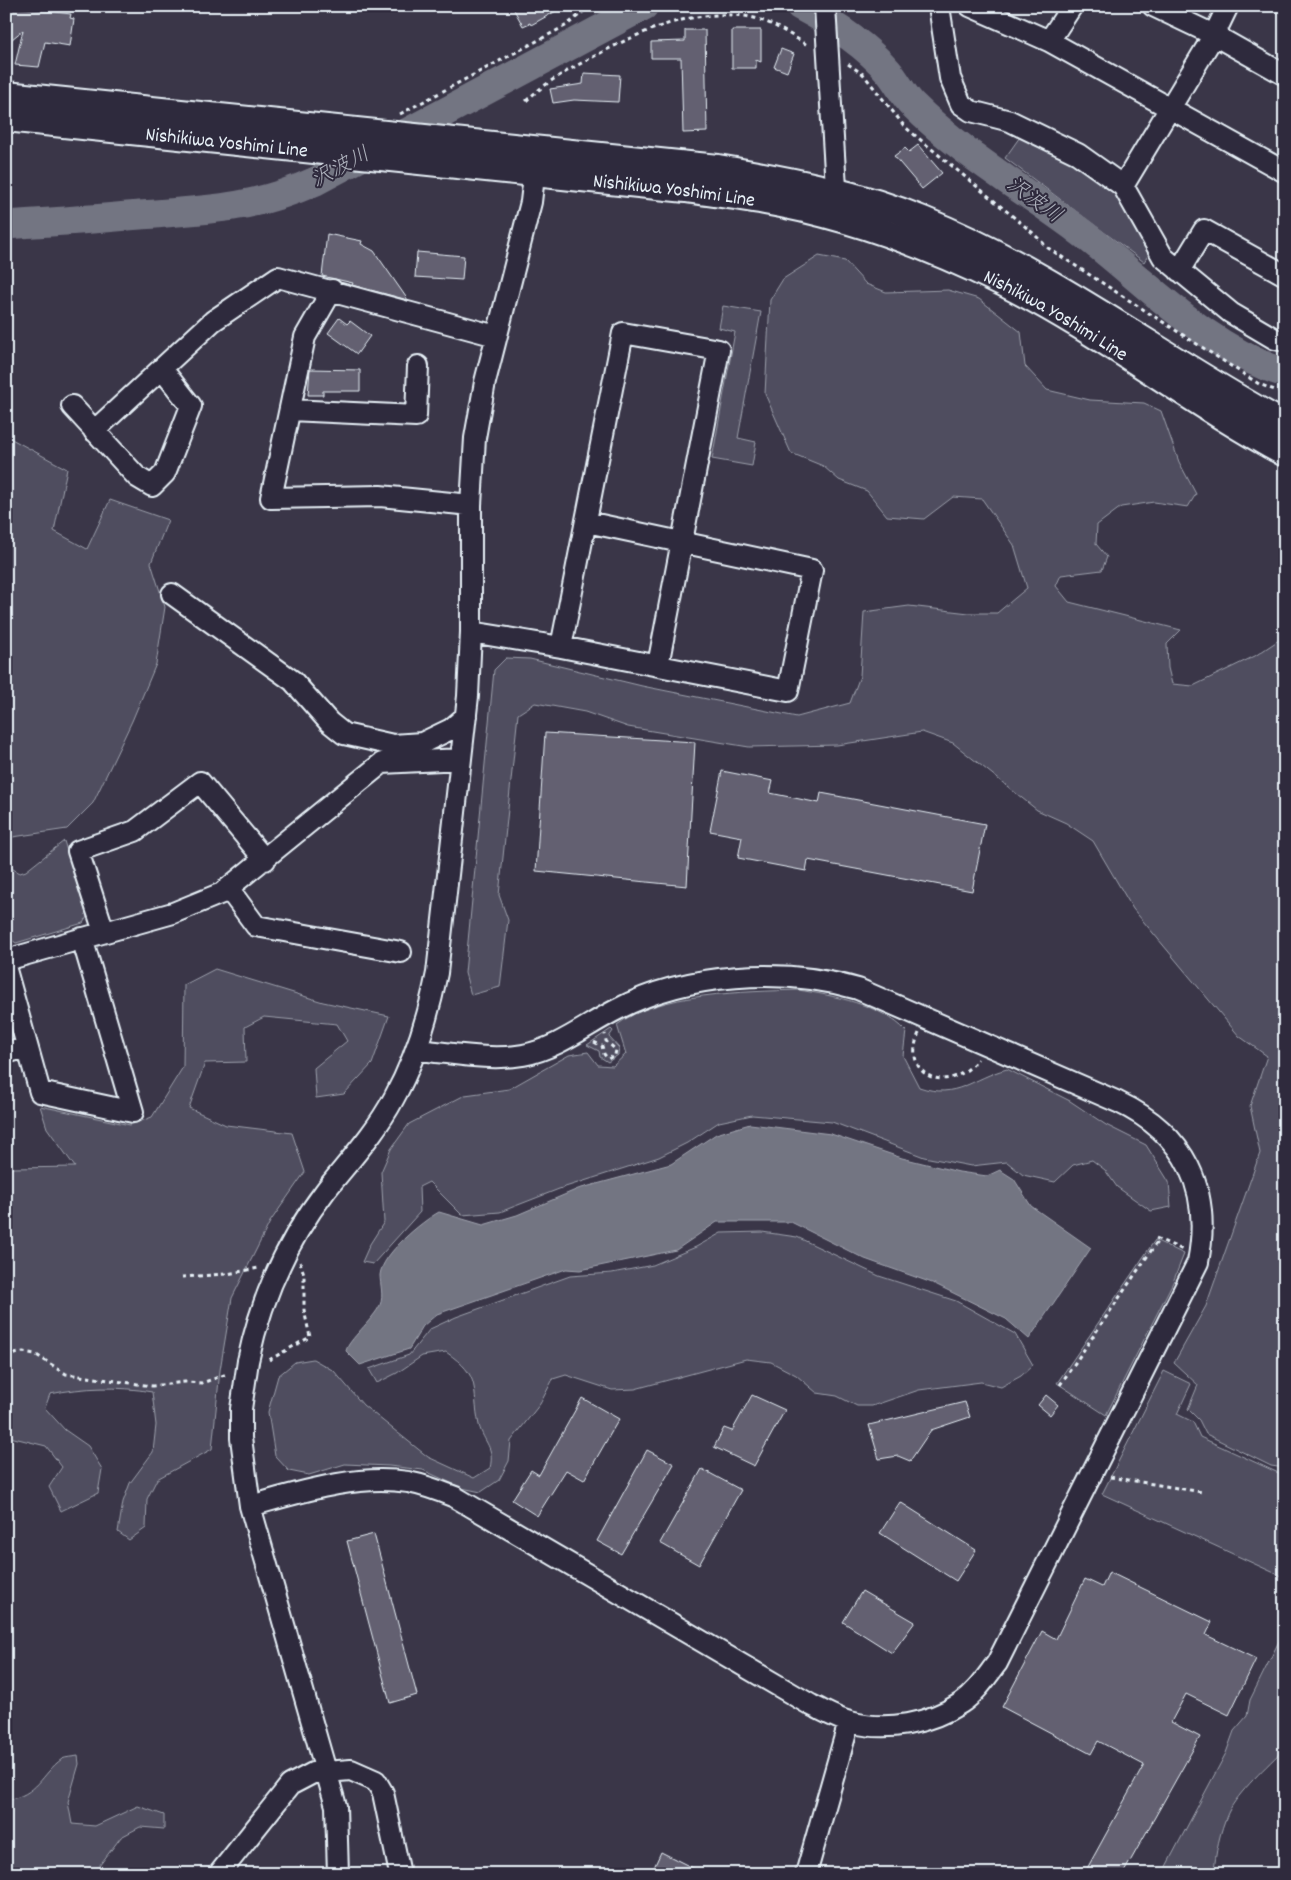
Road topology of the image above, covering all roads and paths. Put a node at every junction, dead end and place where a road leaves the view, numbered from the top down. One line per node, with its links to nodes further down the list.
1 (590, 6): 17 (path)
2 (825, 6): 10 (street)
3 (939, 6): 20 (street)
4 (970, 6): 9 (street)
5 (1072, 6): 9 (street)
6 (1152, 6): 8 (street)
7 (1228, 6): 8 (street)
8 (1214, 35): 12 (street); 15 (street)
9 (1049, 40): 15 (street)
10 (818, 48): 14 (path); 21 (street)
11 (848, 64): 30 (path)
12 (1285, 75)
13 (6, 95): 17 (main road, Nishikiwa Yoshimi Line)
14 (526, 100)
15 (1170, 108): 19 (street); 20 (street)
16 (6, 118): 18 (main road, Nishikiwa Yoshimi Line)
17 (382, 126): 18 (main road, Nishikiwa Yoshimi Line)
18 (536, 161): 21 (main road, Nishikiwa Yoshimi Line); 22 (main road, Nishikiwa Yoshimi Line); 26 (street)
19 (1285, 172)
20 (1123, 186): 23 (street)
21 (836, 191): 22 (street); 33 (main road, Nishikiwa Yoshimi Line)
22 (838, 218): 35 (main road, Nishikiwa Yoshimi Line)
23 (1179, 271): 24 (street); 27 (street)
24 (1285, 275)
25 (332, 290): 26 (street); 29 (street); 32 (street)
26 (496, 336): 36 (street)
27 (1285, 342)
28 (418, 366): 32 (street)
29 (162, 369): 34 (street); 34 (street)
30 (1285, 394)
31 (72, 406): 34 (street)
32 (290, 410): 36 (street)
33 (1285, 425)
34 (94, 431)
35 (1285, 453)
36 (471, 505): 40 (street)
37 (587, 522): 38 (street); 38 (street); 41 (street)
38 (682, 543): 42 (street); 42 (street)
39 (172, 594): 43 (street)
40 (471, 632): 41 (street); 43 (street)
41 (562, 647): 42 (street)
42 (658, 665)
43 (466, 716): 44 (street)
44 (461, 759): 45 (street); 56 (street)
45 (265, 860): 46 (street); 47 (street)
46 (228, 888): 47 (street); 49 (street)
47 (104, 932): 48 (street)
48 (82, 938): 50 (street); 55 (street)
49 (401, 952)
50 (6, 960)
51 (6, 970): 55 (street)
52 (605, 1028): 54 (path)
53 (922, 1028): 58 (path)
54 (590, 1040)
55 (27, 1047): 57 (street)
56 (418, 1050): 59 (street); 70 (street)
57 (6, 1053)
58 (982, 1054)
59 (293, 1240): 61 (street); 64 (path)
60 (1188, 1252): 66 (path)
61 (280, 1264): 62 (path); 69 (street, bridge)
62 (182, 1277)
63 (6, 1356): 65 (path)
64 (269, 1360)
65 (227, 1374)
66 (1060, 1385)
67 (1110, 1477): 68 (path)
68 (1202, 1492)
69 (250, 1506): 70 (street); 71 (street)
70 (849, 1722): 75 (street)
71 (327, 1771): 72 (street); 73 (street); 74 (street)
72 (219, 1874)
73 (338, 1874)
74 (400, 1874)
75 (806, 1874)

